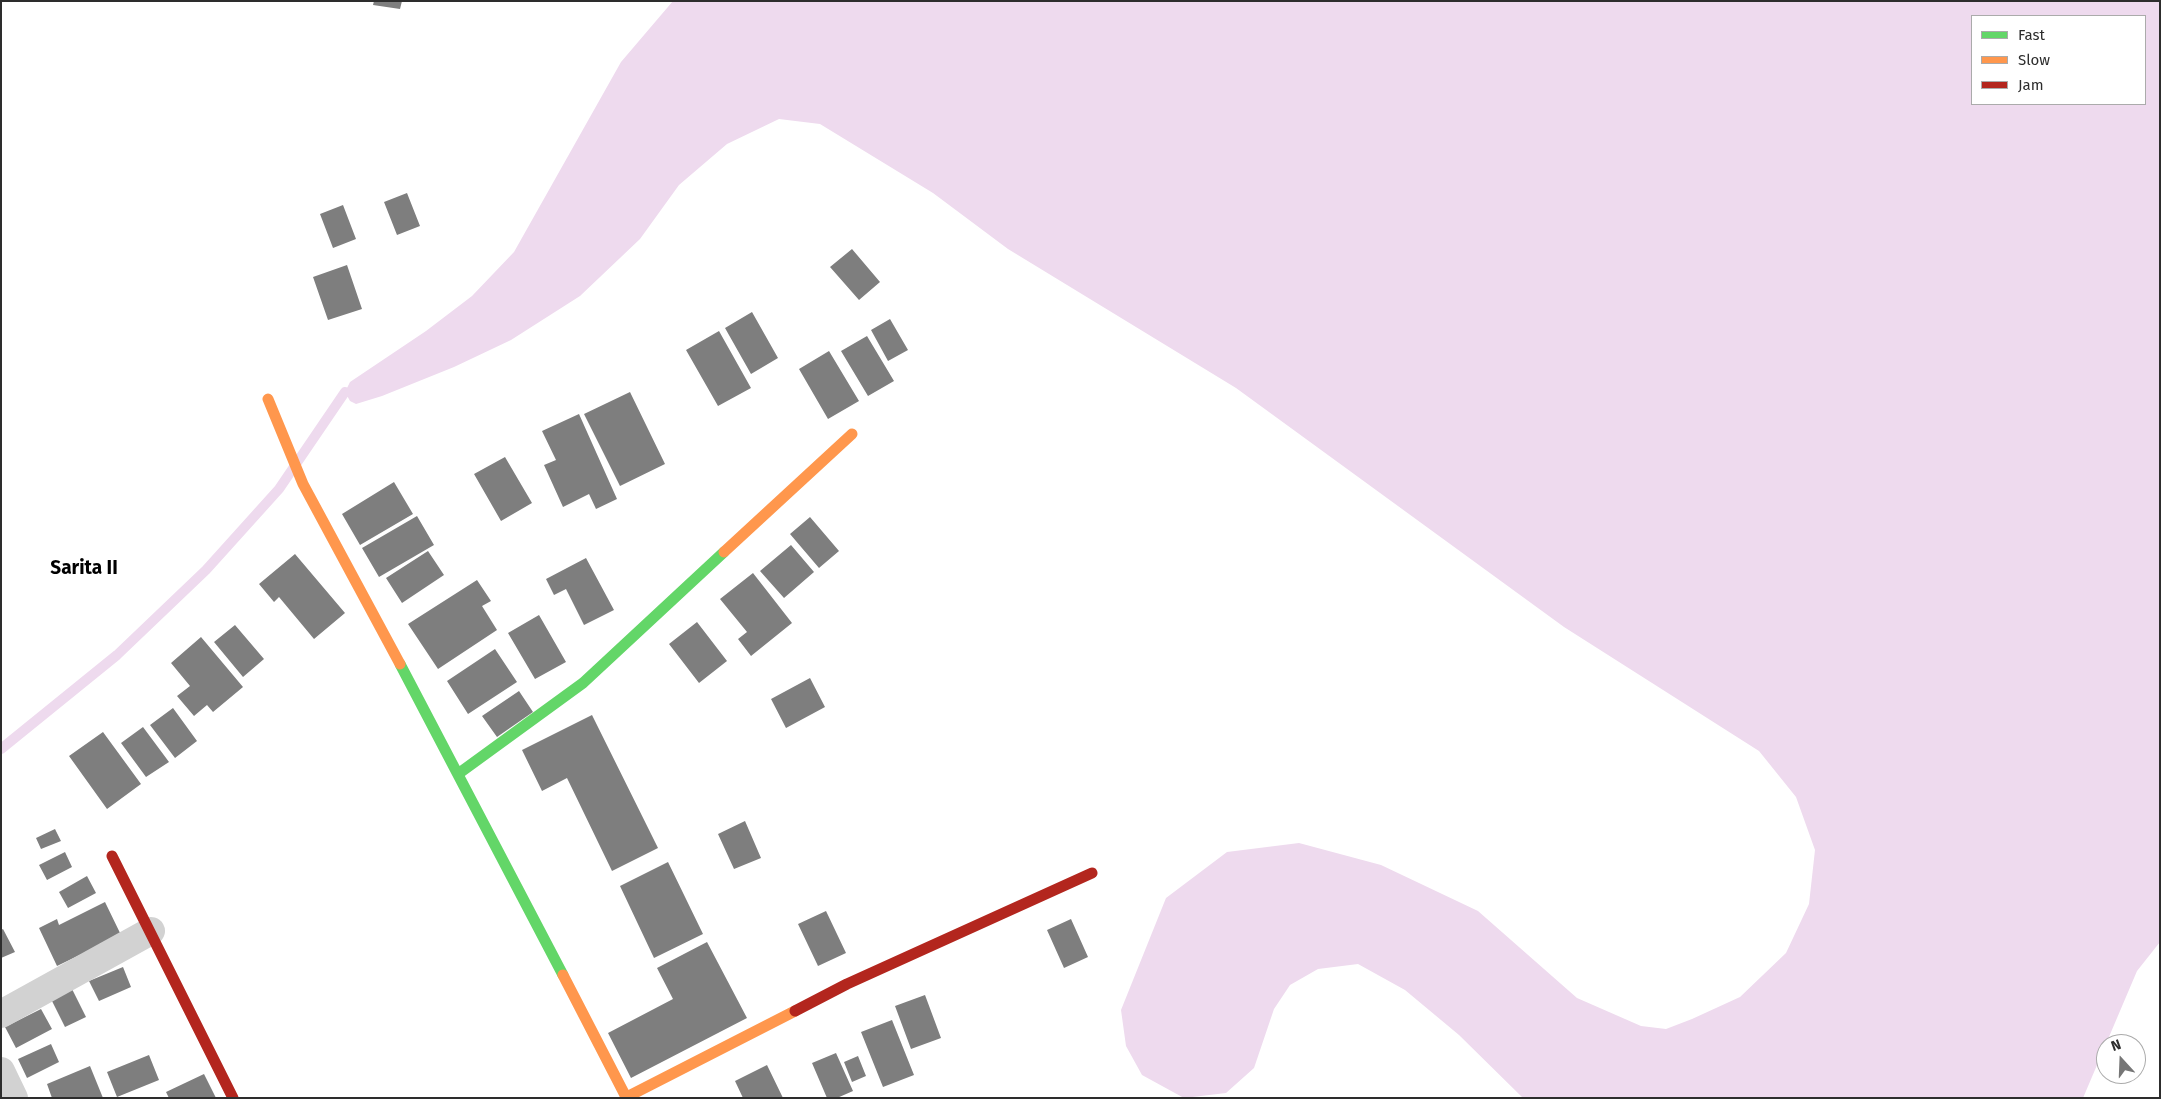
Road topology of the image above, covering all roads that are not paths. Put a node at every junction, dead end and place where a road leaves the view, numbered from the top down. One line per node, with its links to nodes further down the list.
1 (268, 399): 3 (street)
2 (852, 434): 3 (street)
3 (458, 774): 9 (street)
4 (112, 856): 6 (street)
5 (1092, 873): 9 (street)
6 (151, 931): 7 (street); 11 (street)
7 (1, 1014)
8 (1, 1071): 10 (street)
9 (626, 1097)
10 (14, 1098)
11 (233, 1098)

